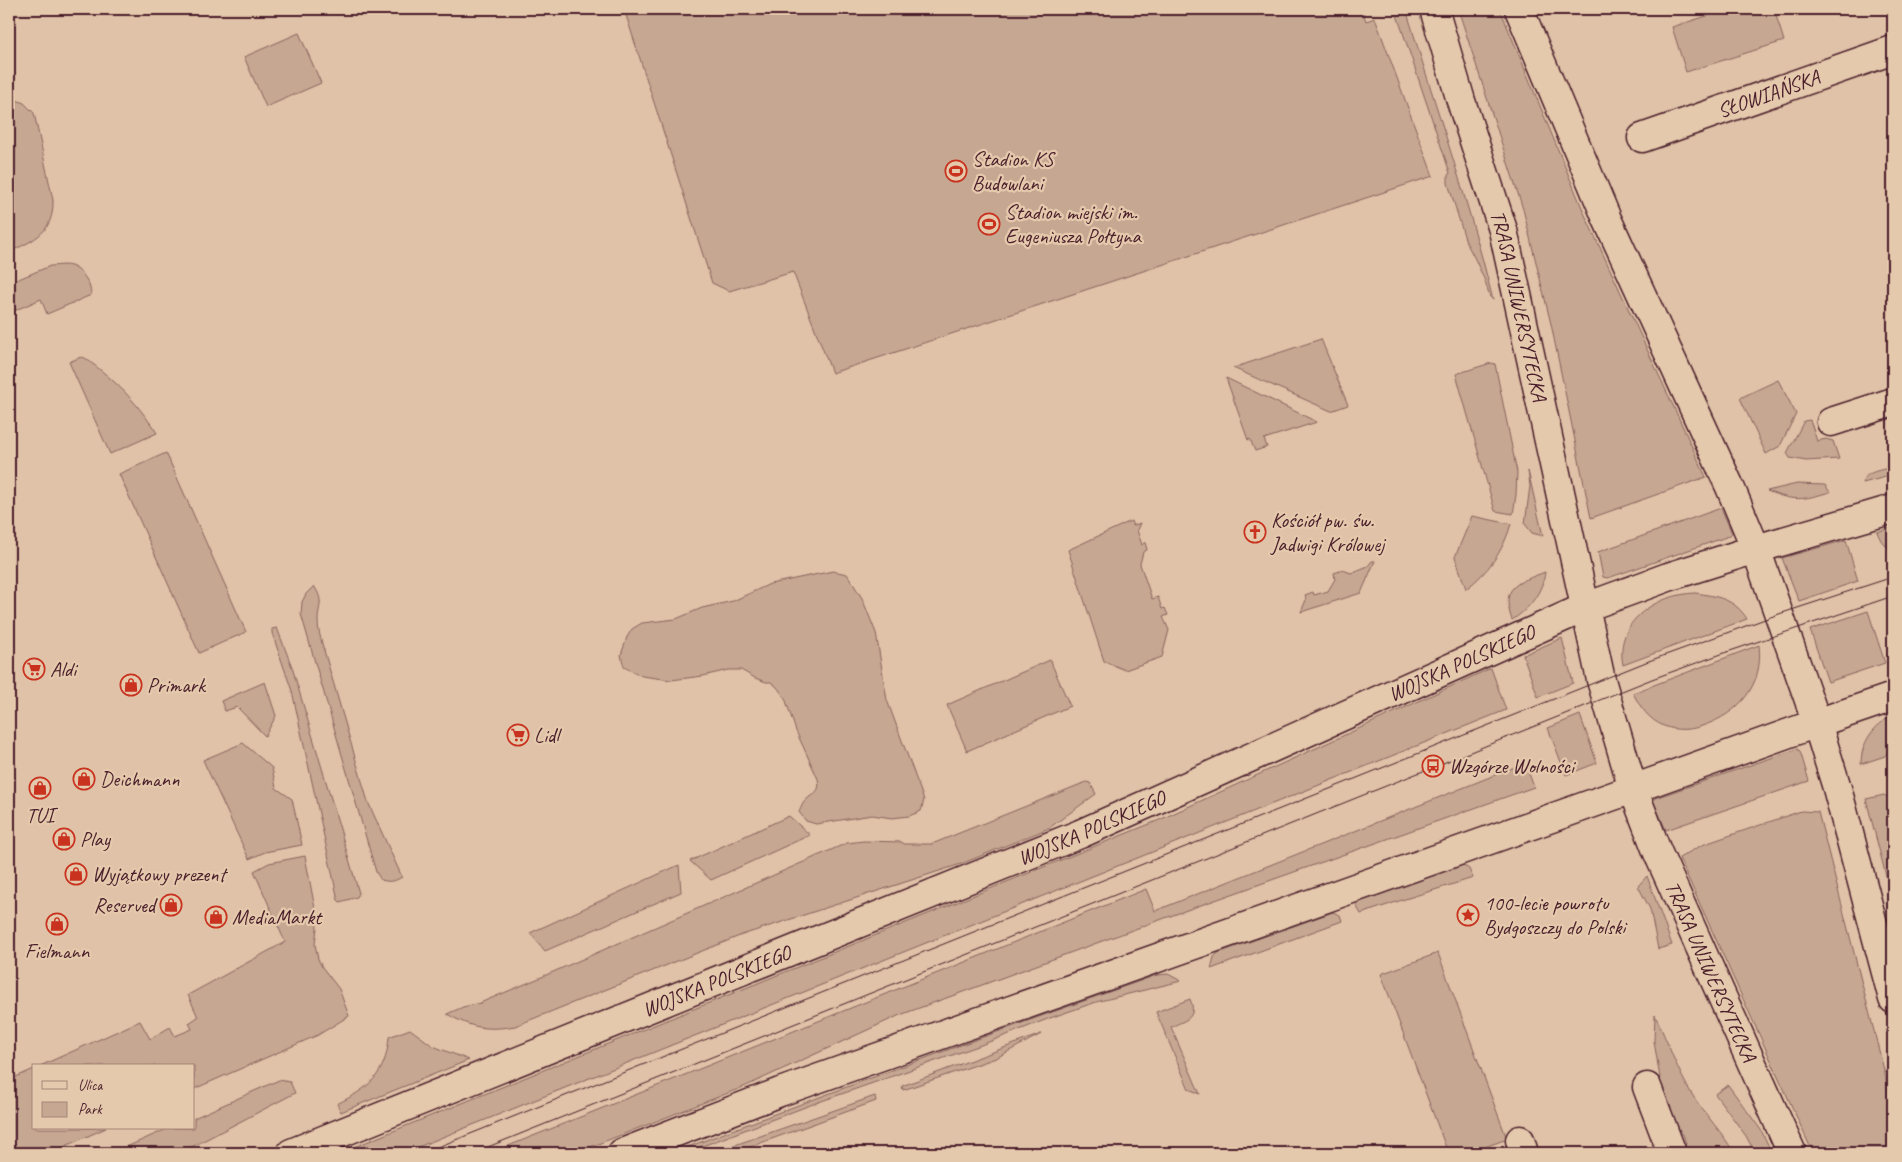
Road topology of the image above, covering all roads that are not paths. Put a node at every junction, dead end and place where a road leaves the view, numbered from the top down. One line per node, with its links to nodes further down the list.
1 (1434, 9): 9 (street, TRASA UNIWERSYTECKA)
2 (1519, 9): 8 (street)
3 (1893, 50): 4 (street, SŁOWIAŃSKA)
4 (1642, 138)
5 (1893, 402): 6 (street)
6 (1831, 422)
7 (1893, 509): 8 (street, WOJSKA POLSKIEGO)
8 (1756, 550): 9 (street, WOJSKA POLSKIEGO); 11 (street)
9 (1586, 607): 12 (street, TRASA UNIWERSYTECKA); 15 (street, WOJSKA POLSKIEGO)
10 (1893, 697): 11 (street)
11 (1817, 723): 12 (street); 13 (street)
12 (1633, 789): 16 (street); 18 (street, TRASA UNIWERSYTECKA)
13 (1893, 999)
14 (1646, 1087): 17 (street)
15 (291, 1153)
16 (622, 1153)
17 (1672, 1153)
18 (1792, 1153)

